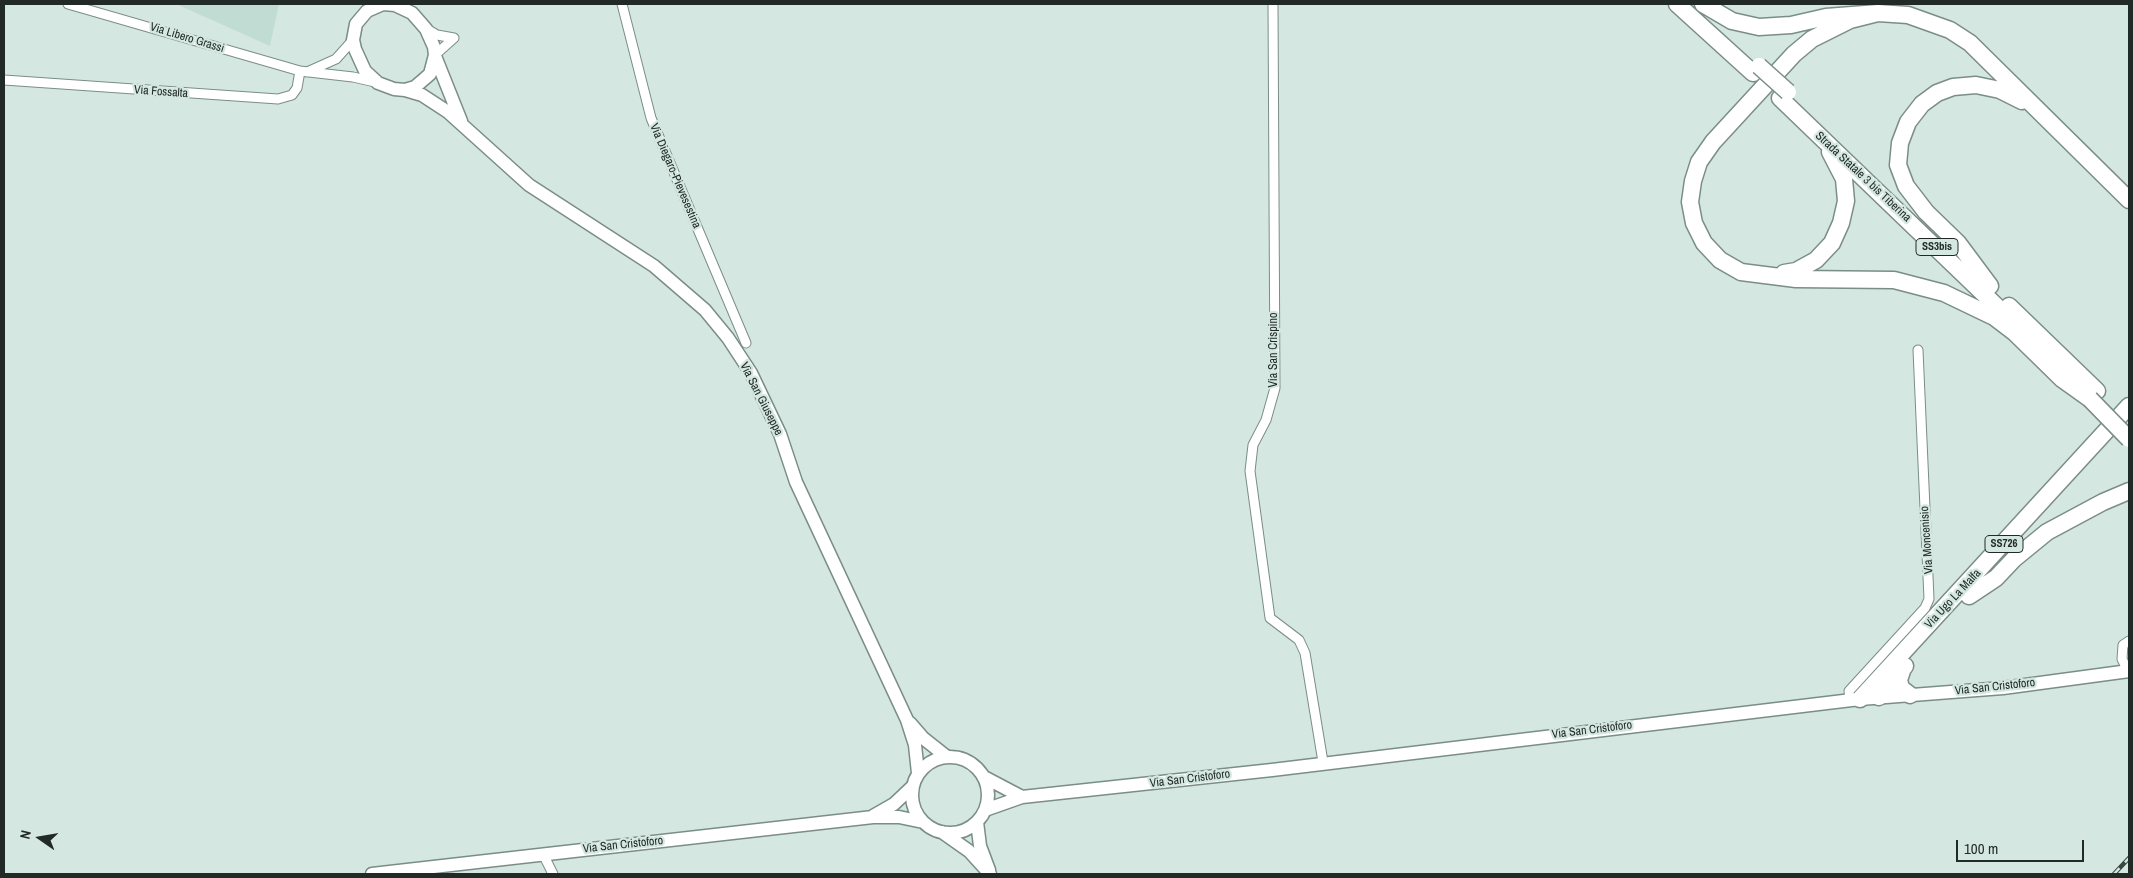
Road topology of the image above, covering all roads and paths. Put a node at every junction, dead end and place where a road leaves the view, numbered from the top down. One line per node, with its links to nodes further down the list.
1 (68, 4): 15 (street, Via Libero Grassi)
2 (361, 4): 10 (street)
3 (622, 4): 28 (street, Via Diegaro-Pievesestina)
4 (1273, 4): 46 (street, Via San Crispino)
5 (1677, 4): 14 (highway, Strada Statale 3 bis Tiberina / SS3bis)
6 (1691, 4): 14 (highway, Strada Statale 3 bis Tiberina / SS3bis)
7 (1702, 4): 9 (highway)
8 (402, 6): 10 (street); 11 (street)
9 (1878, 13): 20 (highway); 26 (highway)
10 (356, 24): 12 (street)
11 (426, 29): 13 (street); 13 (street)
12 (353, 40): 15 (street); 17 (street)
13 (435, 55): 18 (street); 21 (street, Via San Giuseppe)
14 (1756, 69): 19 (highway, Strada Statale 3 bis Tiberina / SS3bis, bridge)
15 (303, 72): 16 (street, Via Fossalta); 17 (street, Via Libero Grassi)
16 (4, 80)
17 (378, 83): 18 (street)
18 (405, 90): 21 (street, Via San Giuseppe)
19 (1784, 95): 26 (highway); 27 (highway, Strada Statale 3 bis Tiberina / SS3bis); 31 (highway, Strada Statale 3 bis Tiberina / SS3bis)
20 (2035, 107): 22 (highway); 27 (highway)
21 (462, 124): 44 (street, Via San Giuseppe)
22 (2103, 174): 23 (highway); 24 (highway); 25 (highway)
23 (2129, 192)
24 (2129, 200)
25 (2129, 212)
26 (1767, 277): 31 (highway)
27 (1995, 292): 31 (highway, Strada Statale 3 bis Tiberina / SS3bis)
28 (746, 343)
29 (1918, 350): 43 (street, Via Moncenisio)
30 (2129, 391): 35 (highway)
31 (2093, 395): 33 (highway, Strada Statale 3 bis Tiberina / SS3bis); 34 (highway, Strada Statale 3 bis Tiberina / SS3bis, bridge)
32 (2129, 406): 35 (highway, Via Ugo La Malfa / SS726)
33 (2129, 423): 37 (highway, Via Ugo La Malfa / SS726)
34 (2129, 439)
35 (2056, 486): 41 (highway, Via Ugo La Malfa / SS726)
36 (2129, 491): 37 (highway)
37 (1969, 596): 39 (highway, Via Ugo La Malfa / SS726)
38 (2129, 641): 40 (street, Via San Cristoforo)
39 (1903, 668): 41 (highway, SS726); 42 (highway)
40 (2129, 671): 42 (street, Via San Cristoforo)
41 (1878, 689): 42 (street, Via San Cristoforo); 43 (highway, SS726)
42 (1910, 695)
43 (1855, 699): 46 (street, Via San Cristoforo)
44 (907, 720): 45 (street, Via San Giuseppe); 47 (street, Via San Giuseppe)
45 (947, 757): 47 (street); 48 (street)
46 (1323, 762): 50 (street, Via San Cristoforo)
47 (918, 773): 49 (street)
48 (984, 777): 50 (street); 51 (street)
49 (913, 786): 52 (street, Via San Cristoforo); 53 (street)
50 (1022, 797): 51 (street, Via San Cristoforo)
51 (985, 810): 54 (street)
52 (873, 817): 53 (street, Via San Cristoforo); 56 (street, Via San Cristoforo)
53 (923, 822): 55 (street)
54 (977, 822): 55 (street); 59 (street)
55 (942, 832): 59 (street)
56 (543, 854): 57 (street, Via San Cristoforo); 58 (street)
57 (372, 874)
58 (553, 874)
59 (990, 874)

